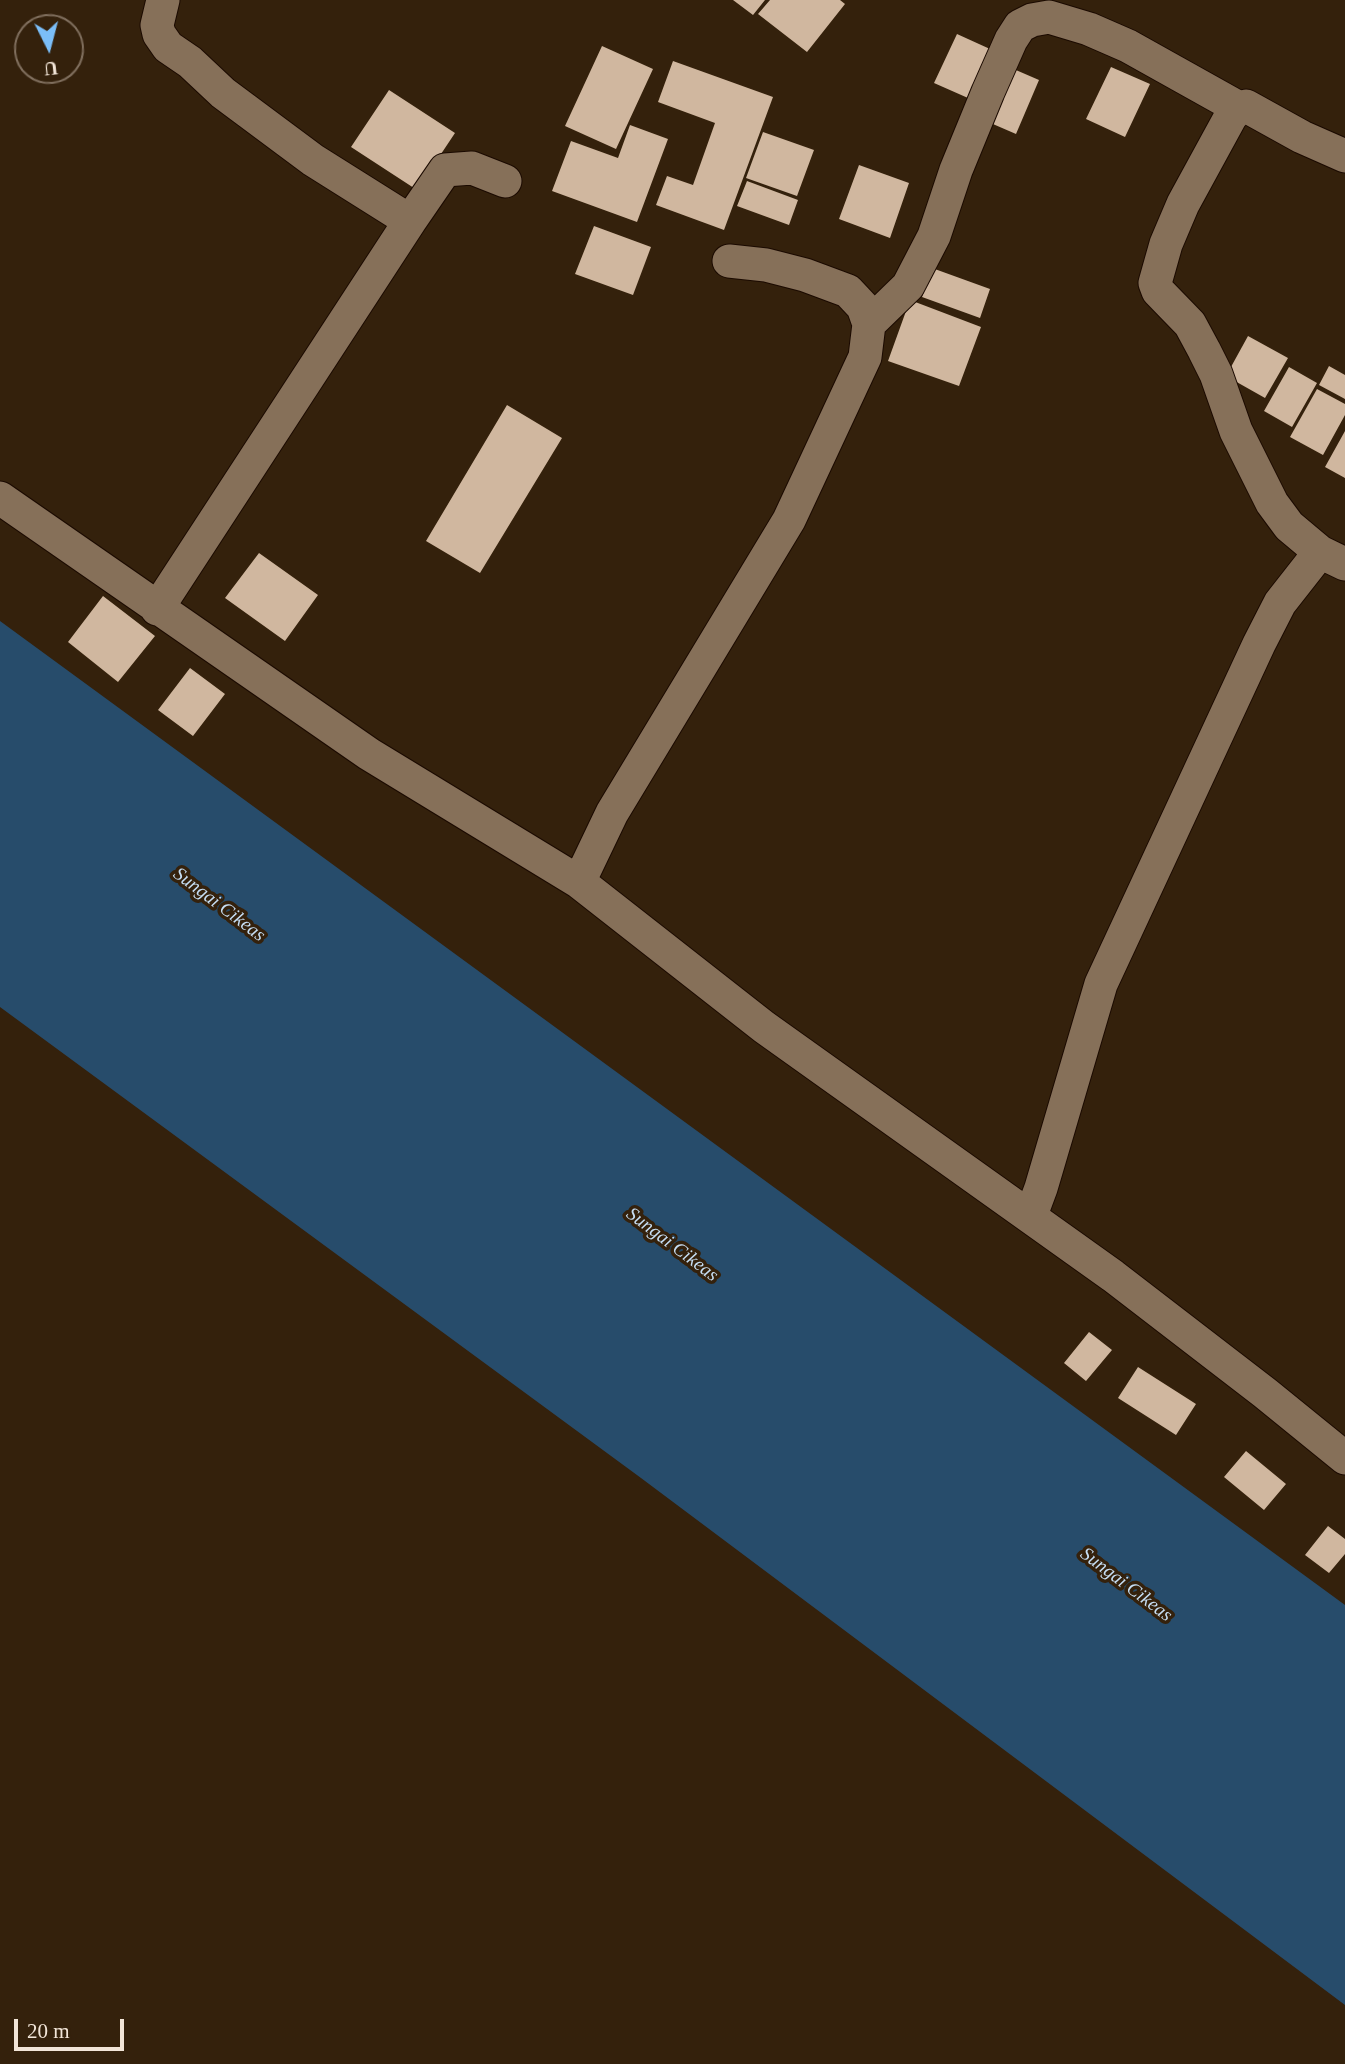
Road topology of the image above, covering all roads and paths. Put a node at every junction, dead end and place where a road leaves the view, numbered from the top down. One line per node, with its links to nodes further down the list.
1 (163, 0): 5 (street)
2 (1238, 108): 3 (street); 7 (street); 9 (street)
3 (1345, 156)
4 (505, 180): 5 (street)
5 (410, 221): 10 (street)
6 (729, 261): 7 (street)
7 (869, 324): 11 (street)
8 (0, 498): 10 (street)
9 (1332, 558): 12 (street)
10 (157, 609): 11 (street)
11 (579, 882): 12 (street)
12 (1031, 1215): 13 (street)
13 (1345, 1458)

